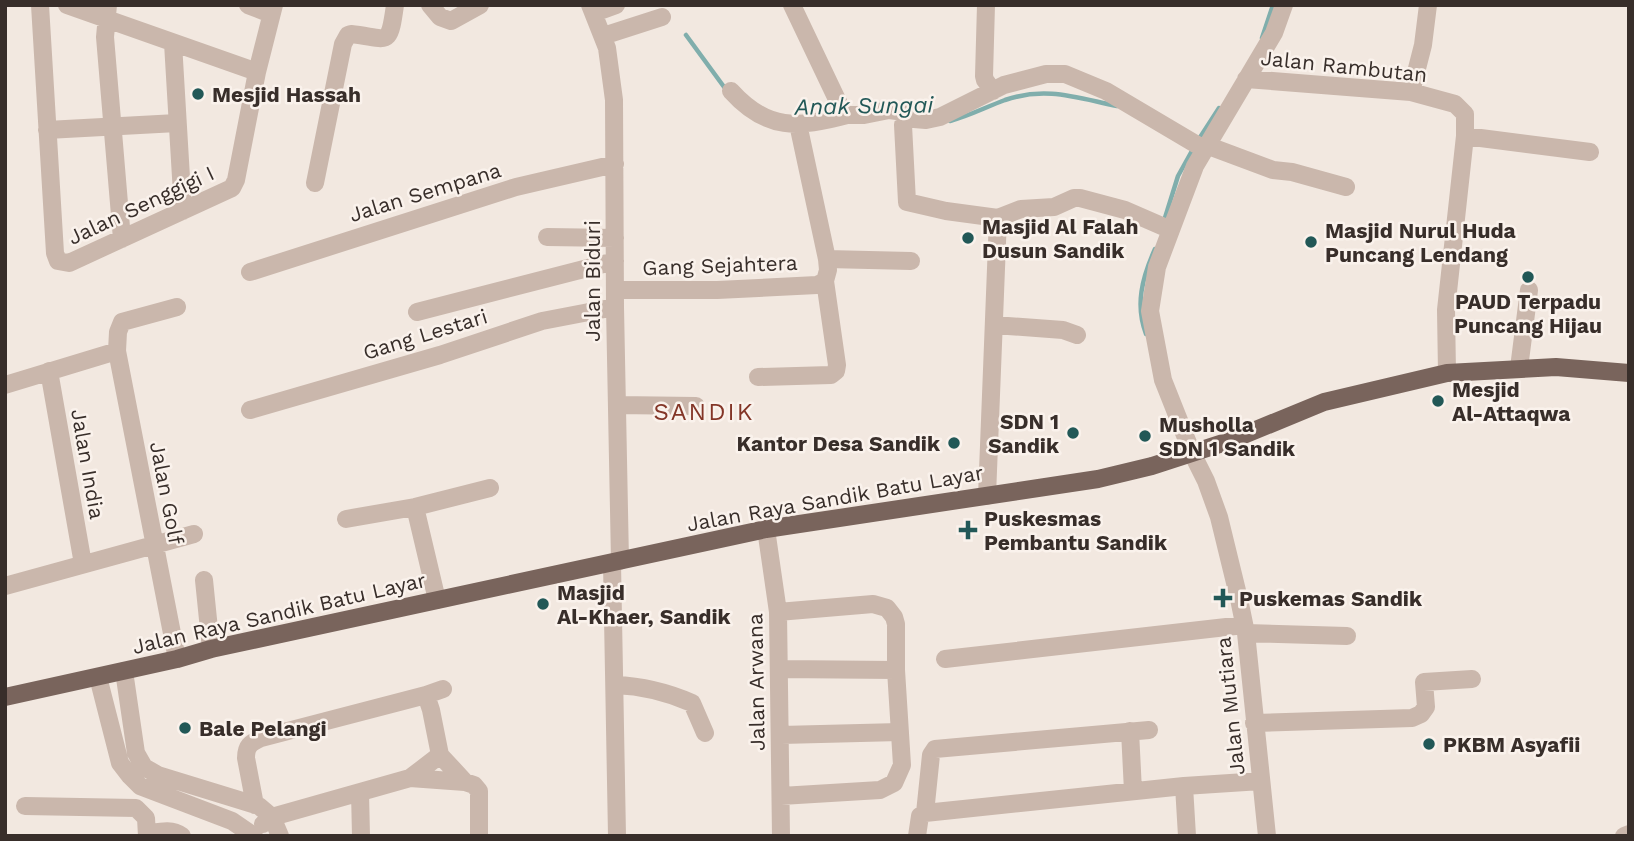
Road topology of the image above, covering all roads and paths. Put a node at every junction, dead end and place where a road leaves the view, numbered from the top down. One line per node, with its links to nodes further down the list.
1 (40, 5): 28 (street)
2 (67, 5): 14 (street)
3 (248, 5): 13 (street)
4 (394, 5): 33 (street)
5 (430, 5): 6 (street)
6 (480, 5)
7 (616, 5): 12 (street)
8 (792, 5): 23 (street)
9 (986, 5): 21 (street)
10 (1283, 5): 19 (street, Jalan Mutiara)
11 (1428, 5): 22 (street)
12 (592, 9): 16 (street, Jalan Biduri)
13 (273, 10): 18 (street, Jalan Senggigi I)
14 (107, 12): 17 (street); 26 (street)
15 (662, 17): 16 (street)
16 (603, 36): 32 (street, Jalan Biduri)
17 (173, 43): 18 (street); 25 (street)
18 (257, 72): 35 (street, Jalan Senggigi I)
19 (1246, 79): 22 (street, Jalan Rambutan); 30 (street, Jalan Mutiara)
20 (731, 91): 27 (street)
21 (993, 91): 24 (street); 30 (street)
22 (1411, 92): 29 (street, Jalan Rambutan)
23 (847, 115): 24 (street); 27 (street)
24 (904, 120): 36 (street)
25 (177, 123): 26 (street); 35 (street)
26 (112, 126): 28 (street); 40 (street)
27 (798, 126): 41 (street)
28 (47, 130): 40 (street, Jalan Senggigi I)
29 (1465, 136): 31 (street); 55 (street, Jalan Rambutan)
30 (1200, 145): 34 (street); 37 (street, Jalan Mutiara)
31 (1590, 152)
32 (615, 164): 39 (street, Jalan Biduri); 44 (street, Jalan Sempana)
33 (316, 183)
34 (1346, 187)
35 (183, 211): 40 (street, Jalan Senggigi I)
36 (998, 218): 37 (street); 50 (street)
37 (1165, 227): 62 (street, Jalan Mutiara)
38 (547, 237): 39 (street)
39 (615, 238): 42 (street, Jalan Biduri)
40 (122, 239)
41 (827, 259): 43 (street); 45 (street)
42 (615, 261): 47 (street, Jalan Biduri); 49 (street)
43 (911, 261)
44 (250, 272)
45 (825, 281): 47 (street, Gang Sejahtera); 57 (street)
46 (1529, 290): 53 (street)
47 (615, 299): 59 (street, Jalan Biduri); 61 (street, Gang Lestari)
48 (177, 307): 52 (street)
49 (417, 312)
50 (994, 325): 51 (street); 64 (street)
51 (1077, 335)
52 (118, 343): 54 (street); 69 (street, Jalan Golf)
53 (1519, 368): 55 (main road, Jalan Raya Sandik Batu Layar); 56 (main road, Jalan Raya Sandik Batu Layar)
54 (49, 371): 58 (street); 71 (street, Jalan India)
55 (1447, 373): 62 (main road, Jalan Raya Sandik Batu Layar)
56 (1629, 373)
57 (758, 377)
58 (5, 385)
59 (617, 405): 60 (street); 70 (street, Jalan Biduri)
60 (696, 406)
61 (250, 410)
62 (1192, 453): 64 (main road, Jalan Raya Sandik Batu Layar); 76 (street, Jalan Mutiara)
63 (490, 488): 65 (street)
64 (987, 496): 67 (main road, Jalan Raya Sandik Batu Layar)
65 (415, 507): 66 (street); 74 (street)
66 (346, 519)
67 (766, 529): 70 (main road, Jalan Raya Sandik Batu Layar); 75 (street, Jalan Arwana)
68 (194, 534): 69 (street)
69 (153, 545): 71 (street); 79 (street, Jalan Golf)
70 (616, 562): 74 (main road, Jalan Raya Sandik Batu Layar); 86 (street, Jalan Biduri)
71 (83, 564): 73 (street)
72 (204, 580): 78 (street)
73 (5, 585)
74 (438, 600): 78 (main road, Jalan Raya Sandik Batu Layar)
75 (778, 611): 81 (street, Jalan Arwana); 82 (street)
76 (1245, 629): 77 (street); 80 (street); 90 (street, Jalan Mutiara)
77 (1347, 636)
78 (211, 649): 79 (main road, Jalan Raya Sandik Batu Layar)
79 (177, 659): 83 (main road, Jalan Raya Sandik Batu Layar)
80 (946, 659)
81 (779, 669): 82 (street); 95 (street, Jalan Arwana)
82 (896, 670): 93 (street)
83 (124, 671): 84 (main road, Jalan Raya Sandik Batu Layar); 97 (street)
84 (99, 677): 89 (main road, Jalan Raya Sandik Batu Layar); 97 (street)
85 (1472, 679): 90 (street)
86 (615, 685): 94 (street); 116 (street, Jalan Biduri)
87 (443, 689): 88 (street)
88 (426, 695): 96 (street); 105 (street)
89 (5, 697)
90 (1254, 723): 99 (street, Jalan Mutiara)
91 (1149, 730): 92 (street)
92 (1129, 731): 102 (street); 107 (street)
93 (900, 732): 95 (street); 104 (street)
94 (705, 733)
95 (780, 735): 104 (street, Jalan Arwana)
96 (439, 755): 98 (street); 100 (street)
97 (145, 778): 105 (street); 111 (street)
98 (410, 778): 100 (street); 103 (street)
99 (1261, 780): 101 (street); 120 (street, Jalan Mutiara)
100 (465, 782): 115 (street)
101 (1184, 786): 102 (street); 119 (street)
102 (1133, 791): 107 (street)
103 (360, 792): 108 (street); 114 (street)
104 (781, 796): 117 (street, Jalan Arwana)
105 (255, 805): 108 (street)
106 (25, 806): 110 (street)
107 (925, 813): 118 (street)
108 (272, 817): 111 (street); 113 (street)
109 (1629, 834): 121 (street)
110 (147, 835): 112 (street)
111 (253, 835)
112 (182, 836)
113 (280, 836)
114 (361, 836)
115 (479, 836)
116 (617, 836)
117 (781, 836)
118 (917, 836)
119 (1187, 836)
120 (1267, 836)
121 (1624, 836)

